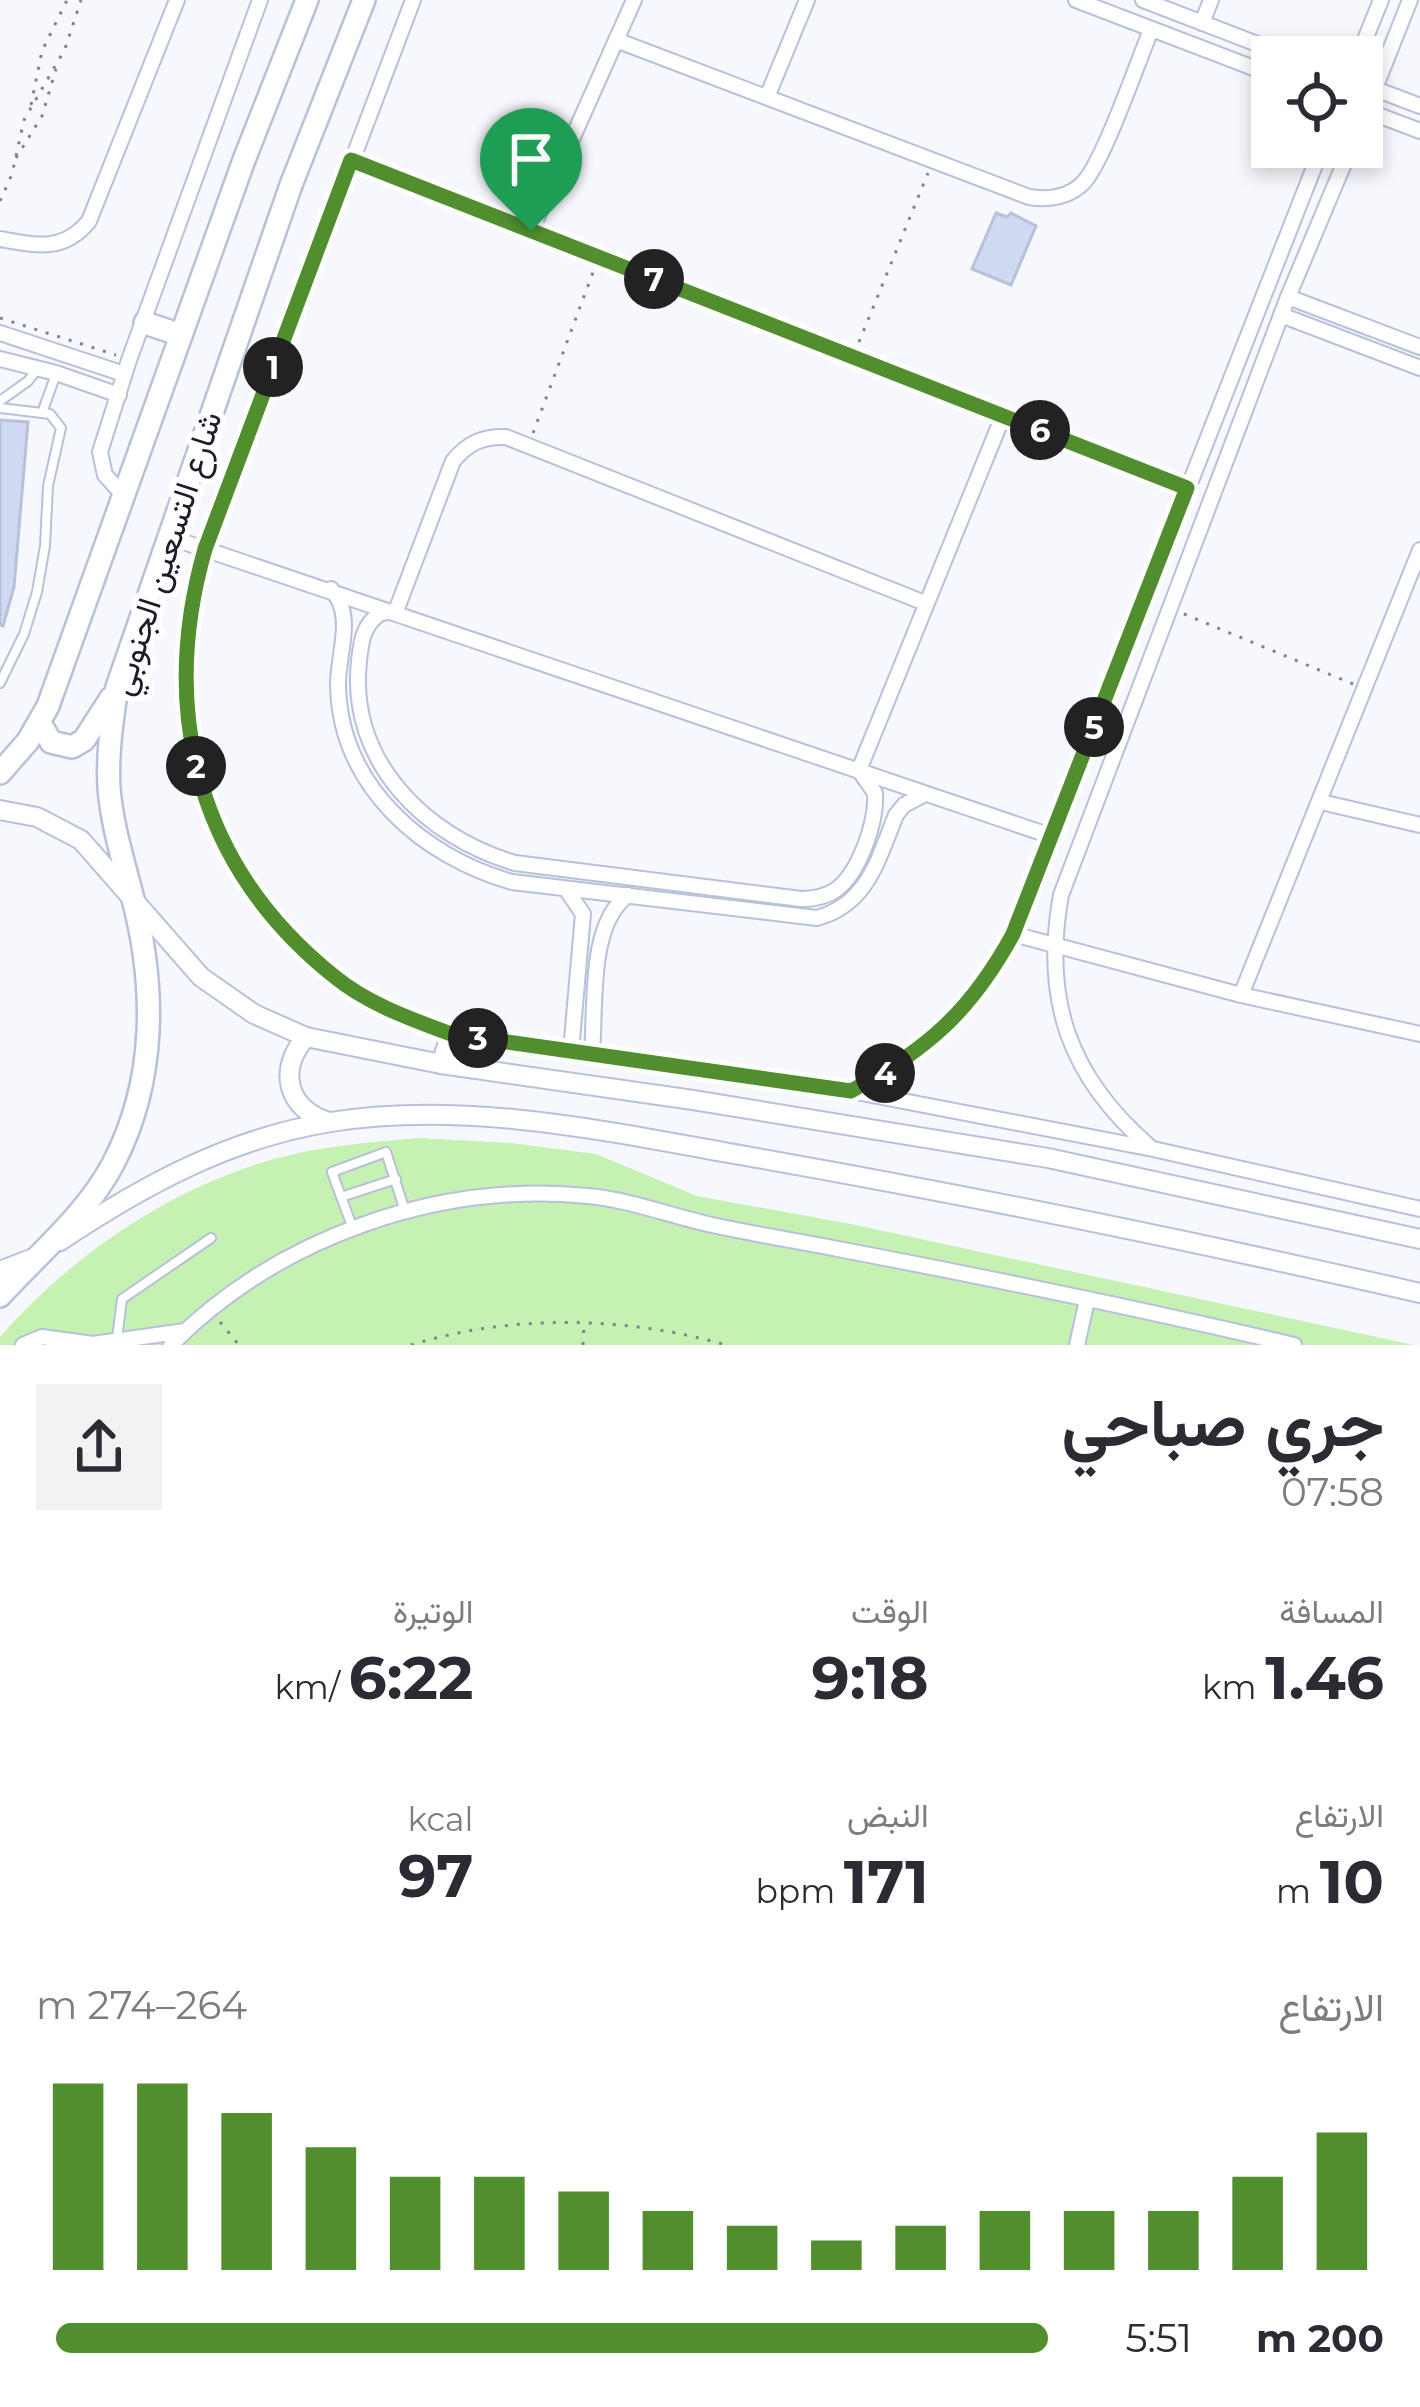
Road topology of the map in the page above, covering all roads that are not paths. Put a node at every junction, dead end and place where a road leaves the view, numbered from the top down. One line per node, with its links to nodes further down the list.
1 (177, 0): 29 (street)
2 (260, 0): 32 (street)
3 (307, 0): 34 (main road, شارع التسعين الجنوبي)
4 (364, 0): 48 (main road, شارع التسعين الجنوبي)
5 (413, 0): 25 (street)
6 (634, 0): 16 (street)
7 (807, 0): 21 (street)
8 (1076, 0): 14 (street)
9 (1143, 0): 13 (street)
10 (1211, 0): 13 (street)
11 (1381, 0): 15 (street)
12 (1411, 0): 18 (street)
13 (1202, 23): 17 (street)
14 (1151, 30): 19 (street); 21 (street)
15 (1366, 36)
16 (616, 40): 21 (street); 28 (street)
17 (1251, 42)
18 (1383, 57)
19 (1251, 67)
20 (1383, 91): 22 (street)
21 (767, 97)
22 (1420, 106)
23 (1383, 119): 24 (street)
24 (1420, 131)
25 (351, 160): 28 (street); 49 (street)
26 (1314, 168): 46 (street)
27 (1342, 168): 30 (street)
28 (531, 231): 45 (street)
29 (0, 239)
30 (1288, 297): 31 (street); 36 (street)
31 (1281, 315): 40 (street); 52 (street)
32 (145, 322): 34 (main road); 38 (street)
33 (0, 333): 35 (street)
34 (181, 335): 47 (main road, شارع التسعين الجنوبي)
35 (19, 338): 37 (street); 38 (street)
36 (1420, 347)
37 (8, 361): 39 (street)
38 (127, 367): 42 (street)
39 (38, 368): 41 (street); 43 (lane)
40 (1420, 368)
41 (56, 373): 42 (street); 44 (lane)
42 (119, 395): 47 (street)
43 (0, 404): 44 (lane)
44 (42, 413): 56 (lane)
45 (1003, 416): 46 (street); 54 (street)
46 (1187, 488): 51 (street)
47 (124, 496): 58 (main road, شارع التسعين الجنوبي)
48 (166, 536): 49 (street); 57 (main road, شارع التسعين الجنوبي)
49 (205, 549): 53 (street); 72 (street)
50 (1420, 550): 62 (street)
51 (1160, 558): 52 (street); 65 (street)
52 (1185, 568): 70 (street)
53 (331, 589): 55 (street); 66 (street)
54 (925, 603): 55 (street); 59 (street)
55 (397, 611): 59 (street); 59 (street)
56 (0, 683)
57 (117, 687): 58 (main road); 68 (main road, شارع التسعين الجنوبي)
58 (40, 723): 60 (main road, شارع التسعين الجنوبي)
59 (859, 770): 61 (street)
60 (0, 773)
61 (926, 793): 65 (street); 67 (street)
62 (1321, 802): 64 (street); 71 (street)
63 (0, 810): 68 (street)
64 (1420, 825)
65 (1051, 836): 69 (street)
66 (566, 889): 67 (street); 75 (street)
67 (628, 895): 76 (street)
68 (133, 897): 74 (street); 88 (main road, شارع التسعين الجنوبي)
69 (1013, 934): 70 (street); 78 (street)
70 (1055, 948): 71 (street); 80 (street)
71 (1241, 995): 73 (street)
72 (451, 1034): 75 (street); 77 (street)
73 (1420, 1034)
74 (306, 1037): 77 (street); 79 (street)
75 (571, 1051): 76 (street)
76 (592, 1052): 78 (street)
77 (441, 1064): 87 (street)
78 (851, 1091): 80 (street)
79 (329, 1123): 88 (street); 90 (street)
80 (1153, 1149): 83 (street)
81 (396, 1179): 82 (lane); 82 (lane); 84 (lane)
82 (341, 1197): 85 (lane)
83 (1420, 1209)
84 (405, 1211): 85 (street); 92 (street)
85 (353, 1229): 93 (street)
86 (211, 1238): 94 (lane)
87 (1420, 1239)
88 (36, 1256): 89 (street); 91 (main road, شارع التسعين الجنوبي)
89 (0, 1271)
90 (1420, 1293)
91 (0, 1296)
92 (1087, 1300): 98 (street); 99 (street)
93 (184, 1331): 94 (street); 97 (street)
94 (117, 1341): 96 (street)
95 (23, 1345): 96 (street)
96 (93, 1345)
97 (171, 1345)
98 (1077, 1345)
99 (1294, 1345)

